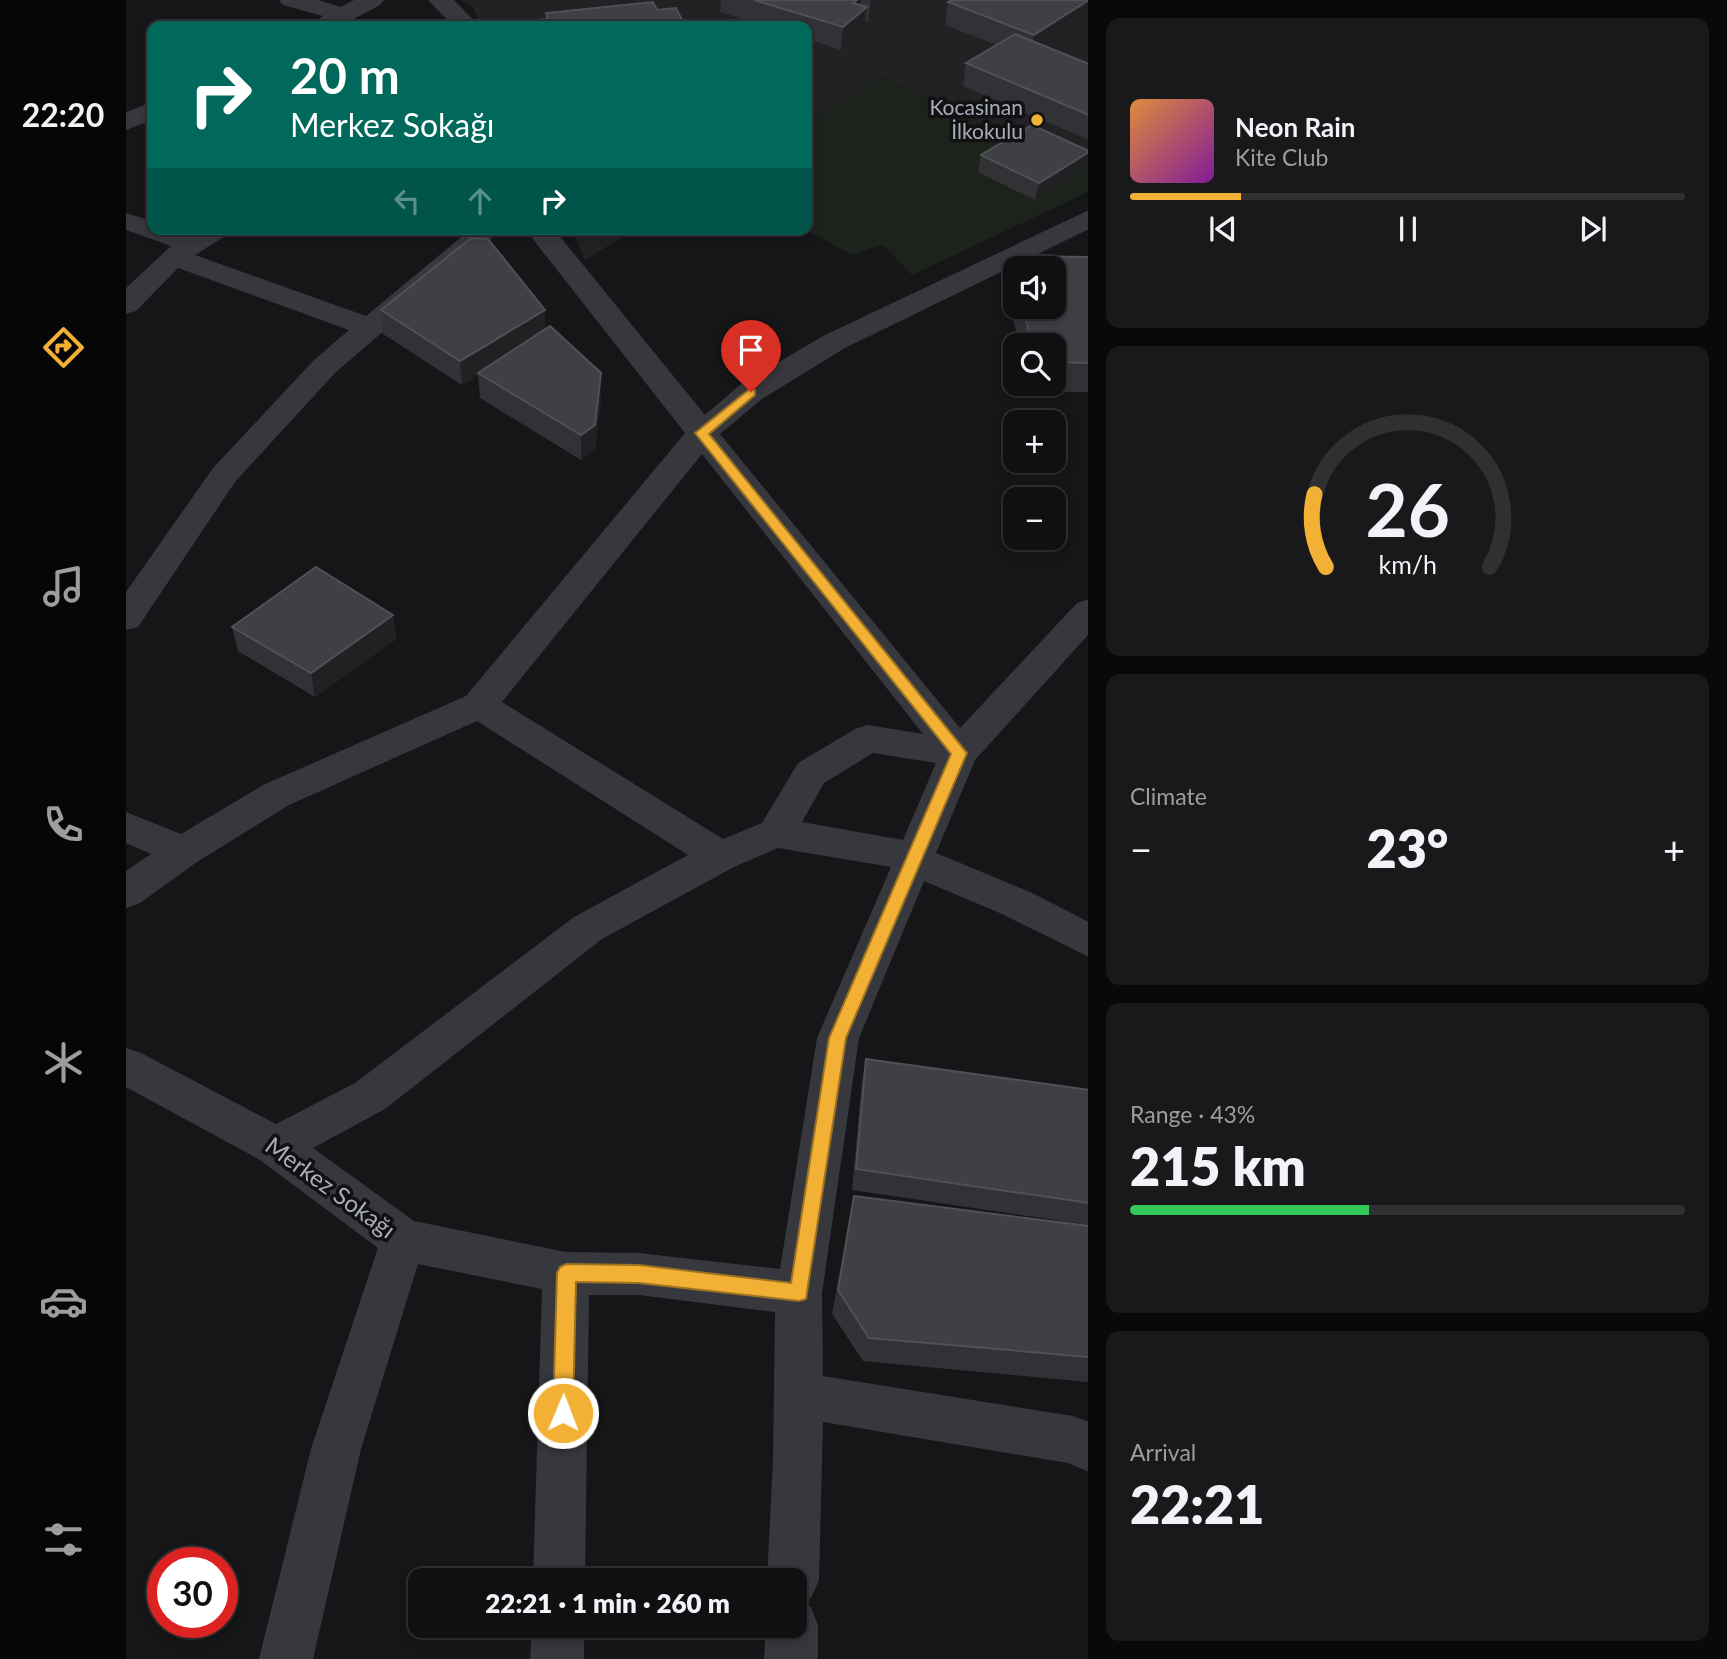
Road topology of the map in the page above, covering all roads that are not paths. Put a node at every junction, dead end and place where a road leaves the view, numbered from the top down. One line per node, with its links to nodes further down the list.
1 (291, 0): 4 (street)
2 (372, 0): 4 (street)
3 (440, 0): 5 (street)
4 (334, 21)
5 (462, 21)
6 (147, 112): 7 (street)
7 (126, 122)
8 (1088, 218): 17 (street)
9 (126, 220): 10 (street)
10 (147, 227)
11 (170, 235): 14 (street)
12 (481, 235): 16 (street)
13 (544, 235): 17 (street)
14 (194, 243): 15 (street); 16 (street)
15 (126, 305)
16 (368, 327): 19 (street)
17 (702, 433): 20 (street); 21 (street)
18 (1088, 611): 21 (street)
19 (126, 618)
20 (479, 705): 24 (street); 25 (street)
21 (959, 753): 23 (street); 26 (street)
22 (126, 827): 24 (street)
23 (776, 833): 25 (street); 26 (street)
24 (183, 851): 27 (street)
25 (720, 856): 30 (street)
26 (911, 860): 28 (street); 33 (street)
27 (126, 892)
28 (1088, 941)
29 (126, 1066): 30 (street, Merkez Sokağı)
30 (276, 1146): 31 (street, Merkez Sokağı)
31 (403, 1240): 32 (street, Merkez Sokağı); 40 (street)
32 (566, 1273): 33 (street, Merkez Sokağı); 36 (street)
33 (799, 1293): 34 (street)
34 (798, 1395): 35 (street); 37 (street)
35 (1088, 1448)
36 (559, 1568)
37 (793, 1568)
38 (558, 1638): 41 (street)
39 (792, 1638): 42 (street)
40 (286, 1659)
41 (557, 1659)
42 (791, 1659)

